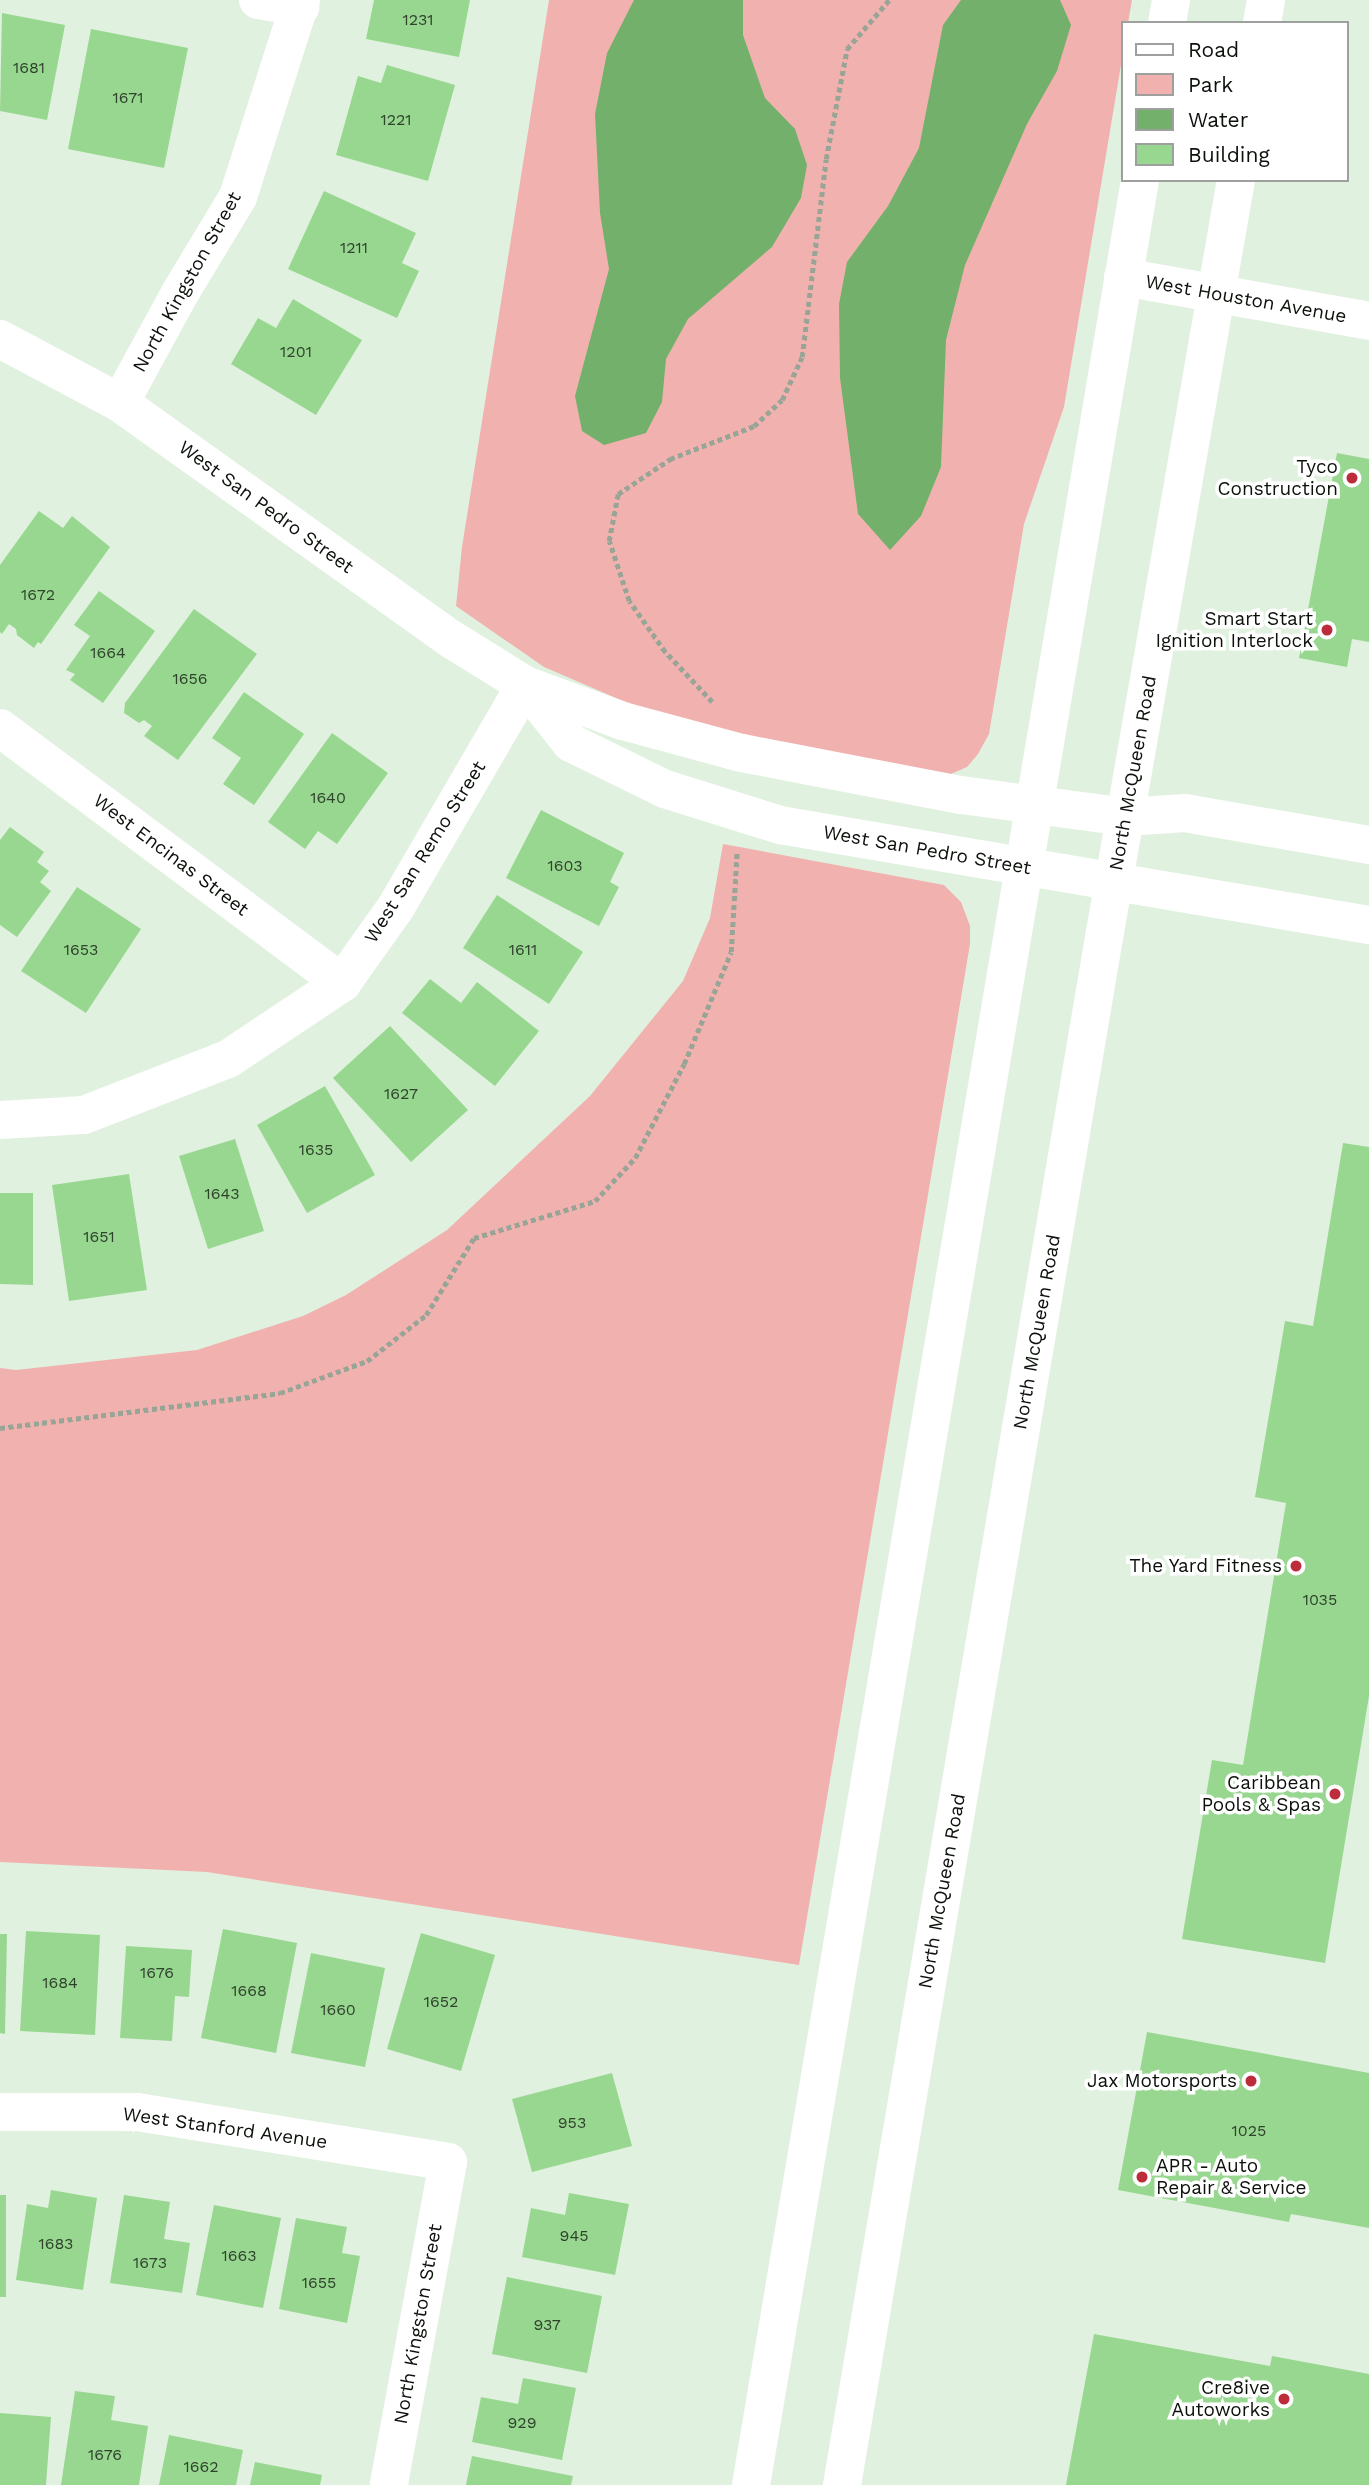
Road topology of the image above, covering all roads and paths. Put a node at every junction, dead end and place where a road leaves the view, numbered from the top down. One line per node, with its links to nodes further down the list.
1 (258, 0): 5 (street)
2 (889, 0): 16 (path)
3 (1171, 0): 6 (street)
4 (1266, 0): 7 (street)
5 (300, 4): 14 (street, North Kingston Street)
6 (1167, 21)
7 (1262, 21)
8 (1140, 182): 10 (street)
9 (1236, 182): 11 (street, North McQueen Road)
10 (1123, 277): 11 (street, West Houston Avenue); 18 (street)
11 (1217, 293): 12 (street, West Houston Avenue); 20 (street, North McQueen Road)
12 (1369, 321)
13 (0, 339): 14 (street, West San Pedro Street)
14 (120, 402): 15 (street, West San Pedro Street)
15 (525, 685): 18 (street, West San Pedro Street); 19 (street, West San Pedro Street); 25 (street, West San Remo Street)
16 (716, 705)
17 (0, 728): 25 (street, West Encinas Street)
18 (1036, 805): 20 (street, West San Pedro Street); 22 (street)
19 (739, 812): 22 (street, West San Pedro Street); 27 (path)
20 (1126, 817): 21 (street, West San Pedro Street); 23 (street, North McQueen Road)
21 (1369, 845)
22 (1025, 867): 23 (street, West San Pedro Street); 31 (street)
23 (1114, 883): 24 (street, West San Pedro Street); 32 (street, North McQueen Road)
24 (1369, 925)
25 (342, 983): 26 (street, West San Remo Street)
26 (0, 1121)
27 (0, 1428)
28 (0, 2112): 29 (street, West Stanford Avenue)
29 (448, 2162): 30 (street, North Kingston Street)
30 (389, 2485)
31 (751, 2485)
32 (842, 2485)

